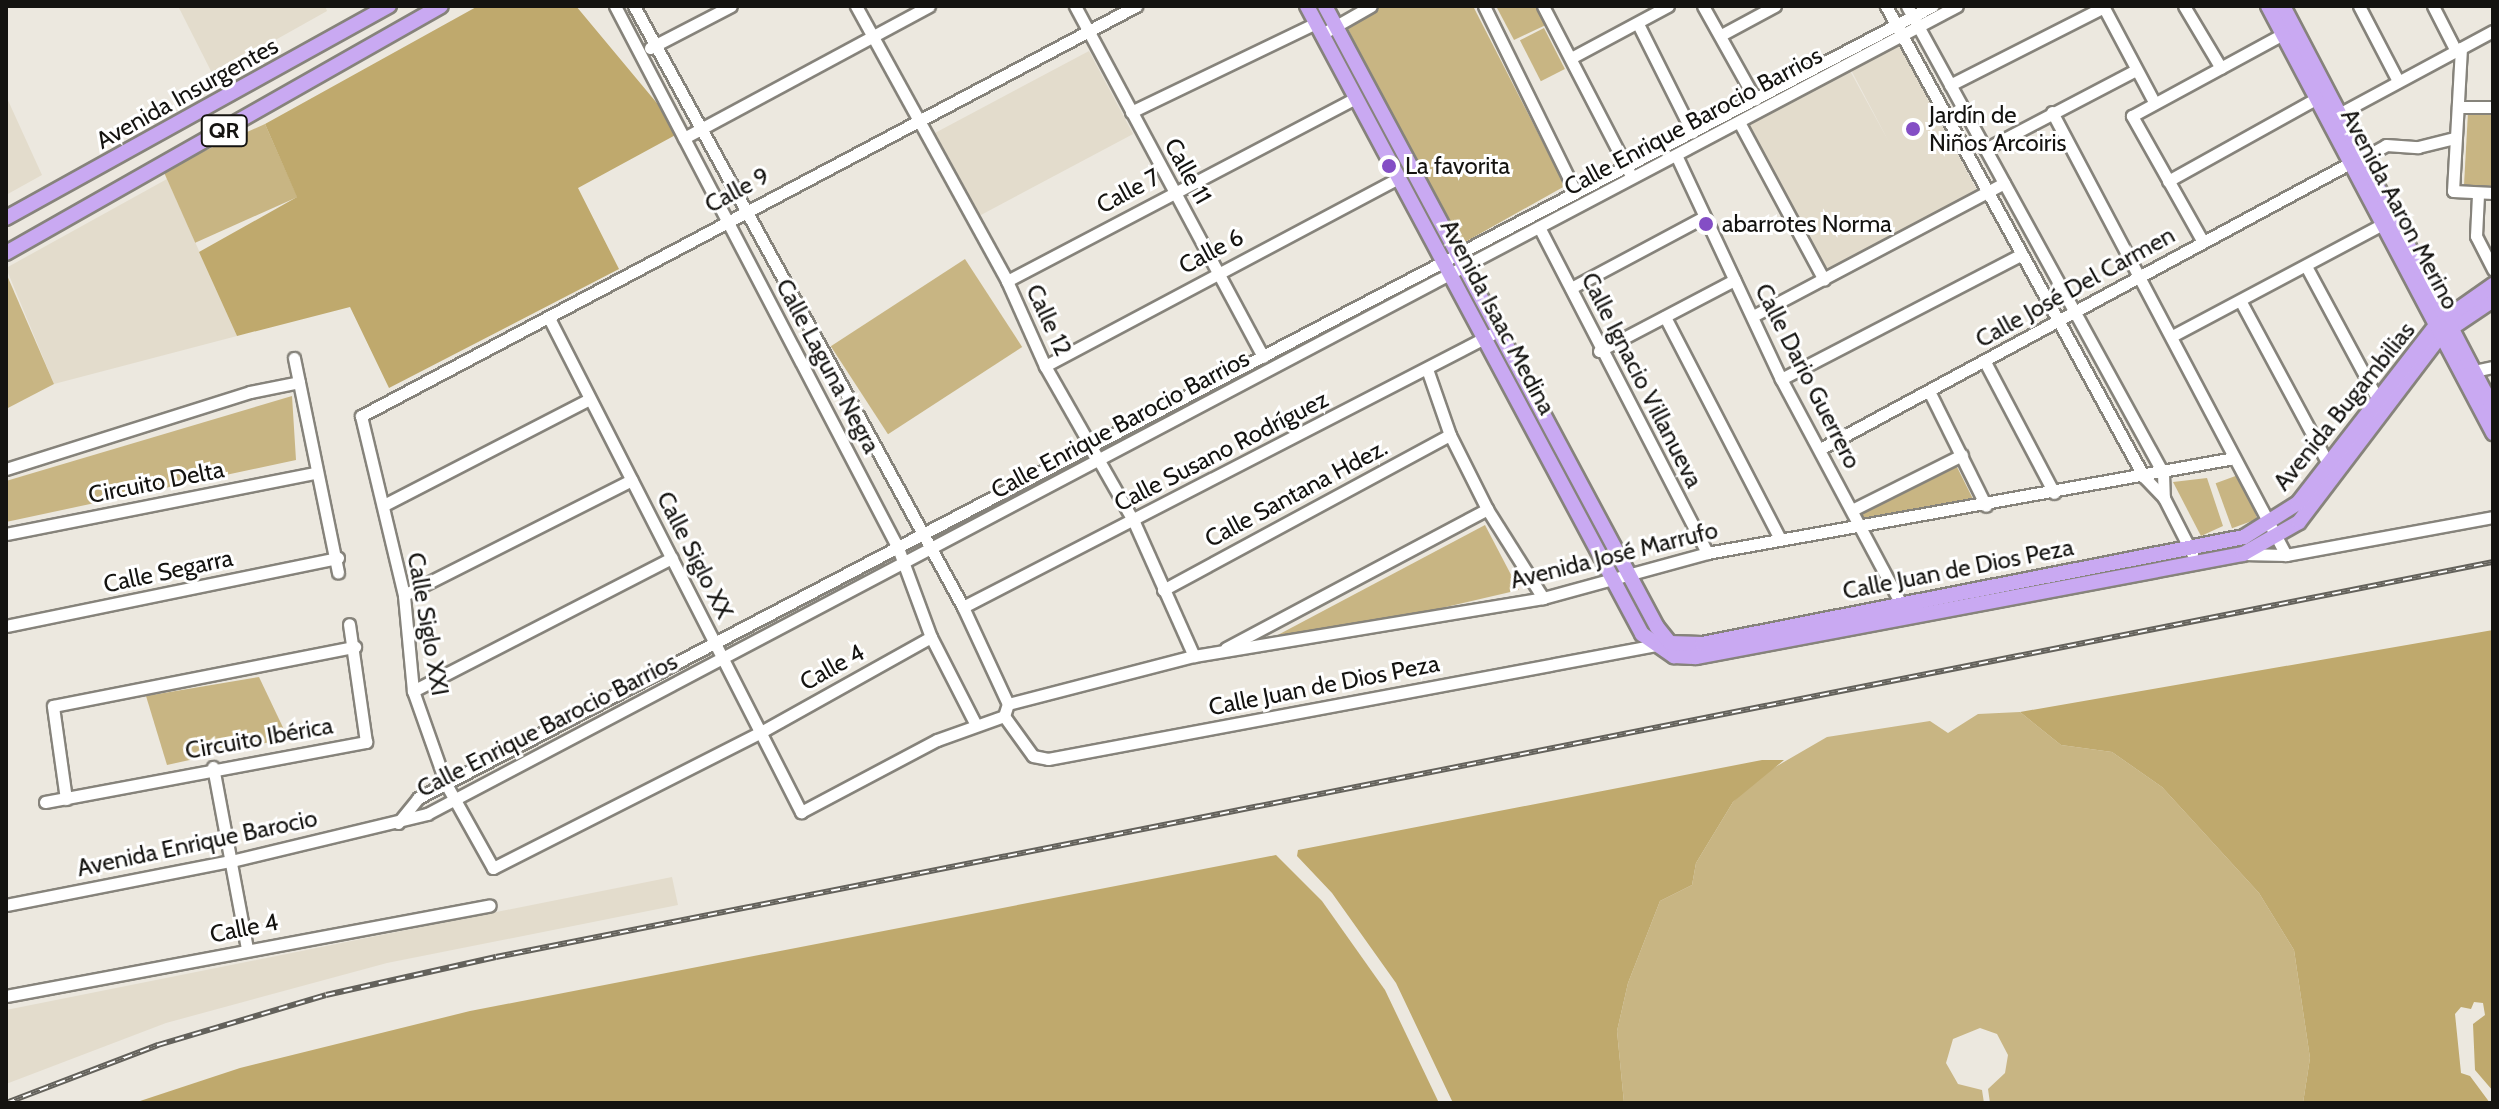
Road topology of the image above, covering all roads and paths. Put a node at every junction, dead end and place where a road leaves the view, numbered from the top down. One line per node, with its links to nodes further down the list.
1 (389, 6): 36 (main road, Avenida Insurgentes / QR)
2 (441, 6): 41 (main road, Avenida Insurgentes / QR)
3 (615, 6): 39 (street, Calle Laguna Negra)
4 (634, 6): 37 (street, Calle Laguna Negra)
5 (731, 6): 37 (street)
6 (856, 6): 35 (street, Calle 12)
7 (929, 6): 35 (street)
8 (1075, 6): 31 (street, Calle 11)
9 (1136, 6): 31 (street, Calle 9)
10 (1307, 6): 29 (main road, Avenida Isaac Medina)
11 (1325, 6): 29 (main road, Avenida Isaac Medina)
12 (1371, 6): 29 (street)
13 (1484, 6): 71 (street)
14 (1543, 6): 40 (street)
15 (1668, 6): 28 (street)
16 (1703, 6): 33 (street)
17 (1775, 6): 33 (street)
18 (1886, 6): 30 (street)
19 (1932, 6): 27 (street, Calle Enrique Barocio Barrios)
20 (1957, 6): 27 (street, Calle Enrique Barocio Barrios)
21 (2184, 6): 42 (street)
22 (2268, 6): 34 (main road, Avenida Aaron Merino)
23 (2283, 6): 54 (main road, Avenida Aaron Merino)
24 (2359, 6): 44 (street)
25 (2433, 6): 38 (street)
26 (2103, 7): 43 (street); 45 (street)
27 (1912, 16): 30 (street, Calle Enrique Barocio Barrios); 45 (street)
28 (1639, 26): 40 (street); 58 (street)
29 (1325, 28): 46 (main road, Avenida Isaac Medina); 52 (street); 83 (main road, Avenida Isaac Medina)
30 (1899, 30): 48 (street, Calle Enrique Barocio Barrios); 56 (street, Calle Enrique Barocio Barrios); 70 (street)
31 (1088, 31): 52 (street, Calle 11); 55 (street, Calle 9)
32 (2493, 31): 38 (street)
33 (1723, 34): 48 (street)
34 (2283, 34): 42 (street); 47 (main road, Avenida Aaron Merino)
35 (870, 36): 55 (street, Calle 12); 57 (street)
36 (323, 43): 41 (main road); 76 (main road, Avenida Insurgentes / QR)
37 (655, 45): 39 (street); 57 (street, Calle Laguna Negra)
38 (2459, 49): 44 (street); 50 (street)
39 (640, 53): 59 (street, Calle Laguna Negra)
40 (1571, 58): 64 (street)
41 (337, 66): 81 (main road, Avenida Insurgentes / QR)
42 (2221, 68): 49 (street)
43 (2136, 70): 49 (street); 53 (street)
44 (2398, 81): 54 (street)
45 (1950, 85): 61 (street)
46 (1356, 98): 65 (main road, Avenida Isaac Medina); 69 (street, Calle 7)
47 (2317, 98): 54 (main road, Avenida Aaron Merino); 67 (street)
48 (1755, 99): 58 (street, Calle Enrique Barocio Barrios)
49 (2154, 102): 67 (street)
50 (2458, 107): 51 (street); 60 (street)
51 (2493, 107)
52 (1131, 112): 69 (street, Calle 11)
53 (2052, 112): 61 (street); 88 (street)
54 (2334, 117): 63 (main road, Avenida Aaron Merino)
55 (919, 120): 74 (street, Calle 9); 91 (street, Calle 12)
56 (1739, 122): 62 (street, Calle Enrique Barocio Barrios); 90 (street)
57 (701, 130): 59 (street); 74 (street, Calle Laguna Negra)
58 (1692, 132): 64 (street, Calle Enrique Barocio Barrios)
59 (684, 138): 77 (street, Calle Laguna Negra)
60 (2454, 138): 63 (street, Calle José Del Carmen); 73 (street)
61 (1985, 149): 68 (street)
62 (1676, 155): 66 (street, Calle Enrique Barocio Barrios); 75 (street, Calle Dario Guerrero)
63 (2357, 160): 78 (main road, Avenida Aaron Merino); 80 (street, Calle José Del Carmen); 101 (main road, Avenida Aaron Merino)
64 (1626, 167): 66 (street); 71 (street, Calle Enrique Barocio Barrios)
65 (1399, 178): 84 (main road, Avenida Isaac Medina); 87 (street, Calle 6)
66 (1632, 178): 79 (street, Calle Enrique Barocio Barrios)
67 (2168, 181): 80 (street)
68 (2004, 183): 70 (street); 96 (street)
69 (1175, 191): 87 (street, Calle 11); 91 (street, Calle 7)
70 (1988, 191): 82 (street); 90 (street)
71 (1576, 193): 83 (street, Calle Enrique Barocio Barrios)
72 (2493, 193): 73 (street)
73 (2478, 195): 86 (street)
74 (745, 211): 77 (street, Calle 9); 104 (street, Calle Laguna Negra)
75 (1704, 217): 89 (street, Calle Dario Guerrero); 93 (street)
76 (6, 218)
77 (727, 221): 99 (street, Calle 9); 108 (street, Calle Laguna Negra)
78 (2383, 224): 85 (street); 101 (main road, Avenida Aaron Merino)
79 (1539, 227): 83 (street, Calle Enrique Barocio Barrios); 93 (street, Calle Ignacio Villanueva)
80 (2203, 242): 88 (street, Calle José Del Carmen)
81 (6, 253)
82 (2022, 254): 100 (street); 114 (street)
83 (1461, 261): 84 (street, Calle Enrique Barocio Barrios); 102 (main road, Avenida Isaac Medina)
84 (1447, 268): 102 (main road, Avenida Isaac Medina); 106 (street, Calle Enrique Barocio Barrios); 129 (street, Calle Enrique Barocio Barrios)
85 (2307, 268): 95 (street); 118 (street)
86 (2493, 270)
87 (1218, 271): 106 (street, Calle 11); 110 (street, Calle 6)
88 (2138, 278): 96 (street, Calle José Del Carmen); 103 (street)
89 (1734, 280): 97 (street, Calle Dario Guerrero); 98 (street)
90 (1824, 280): 97 (street)
91 (1007, 281): 110 (street, Calle 12)
92 (2493, 285): 101 (main road, Avenida Bugambilias)
93 (1571, 288): 105 (street, Calle Ignacio Villanueva)
94 (2493, 300): 101 (main road, Avenida Bugambilias)
95 (2241, 302): 103 (street); 131 (street)
96 (2074, 311): 100 (street, Calle José Del Carmen); 133 (street)
97 (1753, 316): 114 (street, Calle Dario Guerrero)
98 (1665, 317): 105 (street); 148 (street)
99 (549, 318): 117 (street, Calle Siglo XX); 122 (street, Calle 9)
100 (2058, 319): 109 (street, Calle José Del Carmen); 134 (street)
101 (2443, 326): 113 (main road, Avenida Aaron Merino); 118 (main road, Avenida Bugambilias); 123 (main road, Avenida Aaron Merino); 131 (main road, Avenida Bugambilias)
102 (1492, 335): 112 (street, Calle Susano Rodríguez); 119 (main road, Avenida Isaac Medina); 121 (main road, Avenida Isaac Medina)
103 (2174, 335): 128 (street)
104 (819, 348): 108 (street); 147 (street, Calle Laguna Negra)
105 (1599, 351): 152 (street, Calle Ignacio Villanueva)
106 (1263, 357): 125 (street, Calle Enrique Barocio Barrios)
107 (294, 358): 115 (street)
108 (799, 358): 150 (street, Calle Laguna Negra)
109 (1985, 362): 116 (street, Calle José Del Carmen); 136 (street)
110 (1045, 366): 125 (street, Calle 12)
111 (2493, 367): 113 (street)
112 (1427, 369): 124 (street); 143 (street, Calle Susano Rodríguez)
113 (2474, 371): 120 (main road, Avenida Aaron Merino)
114 (1781, 379): 126 (street, Calle Dario Guerrero)
115 (299, 382): 130 (street, Circuito Delta); 132 (street)
116 (1929, 391): 126 (street, Calle José Del Carmen); 127 (street)
117 (589, 399): 135 (street, Calle Siglo XX); 138 (street)
118 (2378, 400): 131 (main road, Avenida Bugambilias)
119 (1539, 406): 121 (street); 159 (main road, Avenida Isaac Medina)
120 (2493, 407)
121 (1525, 414): 161 (main road, Avenida Isaac Medina)
122 (361, 416): 138 (street, Calle Siglo XXI)
123 (2493, 433)
124 (1450, 435): 140 (street); 162 (street, Calle Santana Hdez.)
125 (1093, 445): 129 (street, Calle 12); 147 (street, Calle Enrique Barocio Barrios)
126 (1820, 449): 141 (street, Calle Dario Guerrero)
127 (1962, 455): 139 (street); 141 (street)
128 (2234, 458): 133 (street, Avenida José Marrufo); 145 (street)
129 (1100, 459): 143 (street, Calle 12); 151 (street, Calle Enrique Barocio Barrios)
130 (6, 469)
131 (2333, 470): 145 (main road, Avenida Bugambilias)
132 (315, 473): 146 (street, Circuito Delta); 155 (street)
133 (2163, 473): 134 (street, Avenida José Marrufo); 137 (street)
134 (2144, 477): 136 (street, Avenida José Marrufo); 137 (street)
135 (632, 480): 156 (street, Calle Siglo XX); 163 (street)
136 (2054, 493): 139 (street, Avenida José Marrufo)
137 (2164, 498): 149 (street)
138 (384, 505): 163 (street, Calle Siglo XXI)
139 (1986, 506): 144 (street, Avenida José Marrufo)
140 (1487, 509): 164 (street); 173 (street)
141 (1852, 510): 144 (street, Calle Dario Guerrero)
142 (2493, 517): 154 (street, Calle Juan de Dios Peza)
143 (1134, 522): 162 (street, Calle 12); 165 (street, Calle Susano Rodríguez)
144 (1860, 526): 148 (street, Avenida José Marrufo); 166 (street, Calle Dario Guerrero)
145 (2272, 532): 149 (main road, Calle Juan de Dios Peza); 153 (main road, Calle Juan de Dios Peza); 154 (street)
146 (6, 534)
147 (921, 536): 150 (street, Calle Enrique Barocio Barrios); 151 (street, Calle Laguna Negra)
148 (1780, 539): 152 (street, Avenida José Marrufo)
149 (2189, 547): 157 (street); 166 (main road, Calle Juan de Dios Peza)
150 (898, 548): 158 (street, Calle Laguna Negra); 170 (street, Calle Enrique Barocio Barrios)
151 (928, 550): 158 (street, Calle Enrique Barocio Barrios); 165 (street, Calle Laguna Negra)
152 (1707, 553): 159 (street, Avenida José Marrufo)
153 (2243, 554): 154 (street, Calle Juan de Dios Peza); 157 (main road, Calle Juan de Dios Peza)
154 (2286, 555)
155 (338, 558): 160 (street); 168 (street, Calle Segarra)
156 (672, 558): 170 (street, Calle Siglo XX); 176 (street)
157 (2197, 563): 166 (main road, Calle Juan de Dios Peza)
158 (900, 565): 169 (street, Calle Laguna Negra); 175 (street, Calle Enrique Barocio Barrios)
159 (1628, 572): 161 (street, Avenida José Marrufo); 171 (main road, Avenida Isaac Medina)
160 (338, 573)
161 (1612, 576): 164 (street, Avenida José Marrufo); 171 (main road, Avenida Isaac Medina)
162 (1163, 590): 174 (street, Calle 12)
163 (404, 595): 176 (street, Calle Siglo XXI)
164 (1543, 598): 173 (street, Avenida José Marrufo)
165 (963, 607): 177 (street, Calle Laguna Negra)
166 (1903, 608): 171 (main road, Calle Juan de Dios Peza)
167 (349, 624): 172 (street, Circuito Ibérica)
168 (6, 626)
169 (931, 637): 178 (street, Calle Laguna Negra); 179 (street, Calle 4)
170 (716, 643): 175 (street, Calle Siglo XX); 182 (street, Calle Enrique Barocio Barrios)
171 (1663, 644): 180 (street, Calle Juan de Dios Peza)
172 (355, 647): 181 (street, Circuito Ibérica); 183 (street)
173 (1218, 652): 174 (street, Avenida José Marrufo)
174 (1194, 656): 177 (street, Avenida José Marrufo)
175 (723, 659): 179 (street, Calle Siglo XX); 184 (street, Calle Enrique Barocio Barrios)
176 (413, 691): 182 (street, Calle Siglo XXI)
177 (1006, 710): 178 (street); 180 (street, Calle Laguna Negra)
178 (976, 725): 179 (street, Calle Siglo XX)
179 (763, 731): 188 (street, Calle 4)
180 (1048, 759)
181 (213, 767): 183 (street, Circuito Ibérica); 187 (street)
182 (446, 784): 184 (street, Calle Siglo XXI); 186 (street, Calle Enrique Barocio Barrios)
183 (66, 799): 185 (street, Circuito Ibérica)
184 (455, 801): 186 (street, Calle Enrique Barocio Barrios); 188 (street, Calle Siglo XXI)
185 (45, 802)
186 (397, 823): 187 (street, Avenida Enrique Barocio)
187 (231, 861): 189 (street, Avenida Enrique Barocio); 191 (street)
188 (500, 867)
189 (6, 905)
190 (490, 905): 191 (street, Calle 4)
191 (247, 949): 192 (street, Calle 4)
192 (6, 996)

